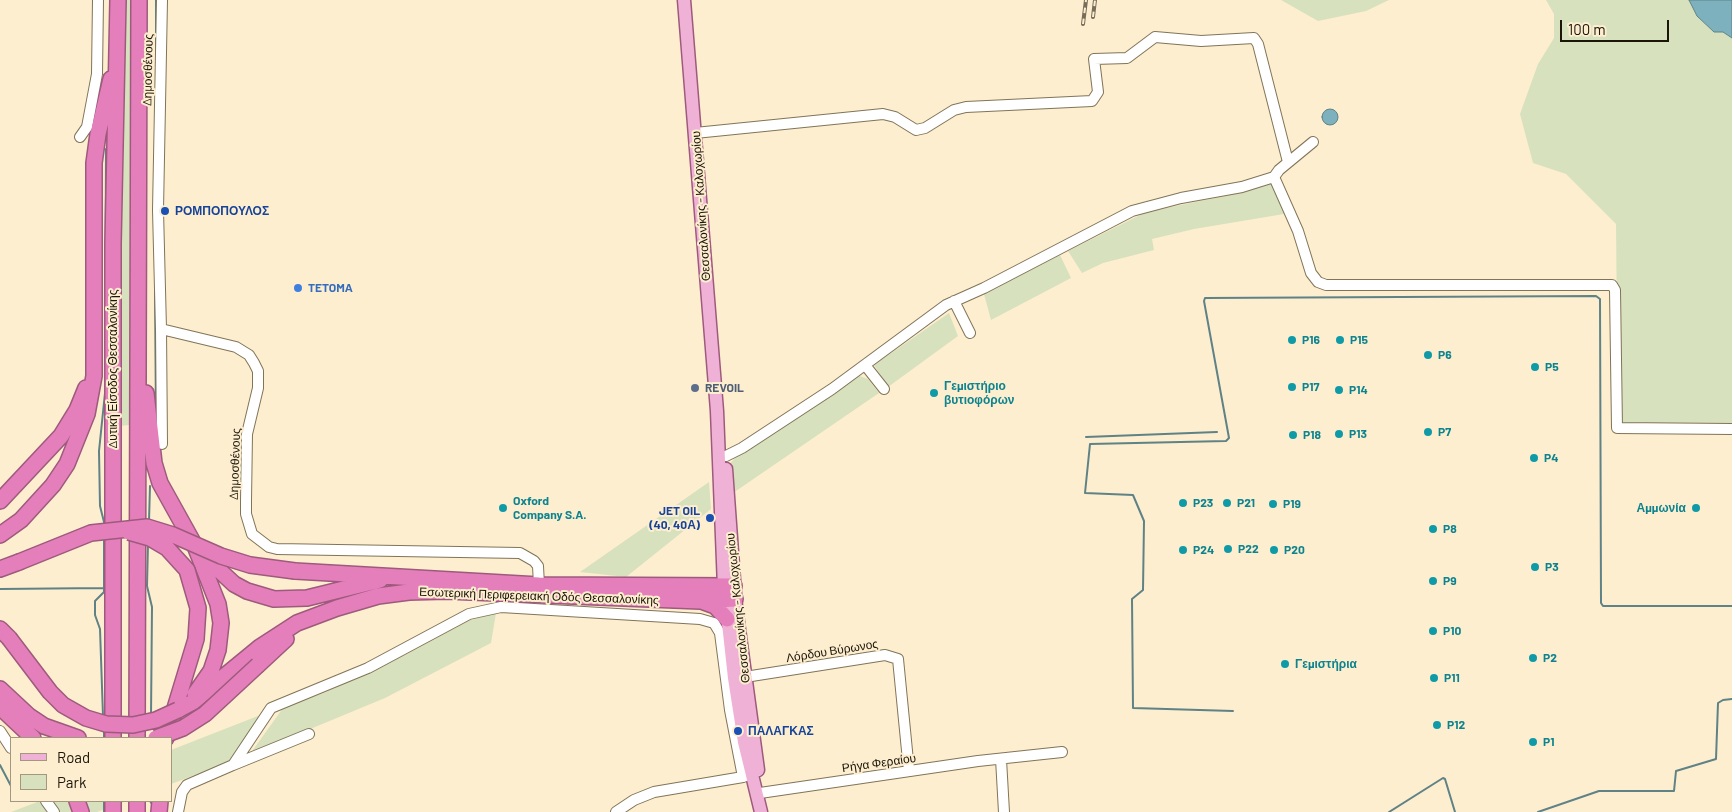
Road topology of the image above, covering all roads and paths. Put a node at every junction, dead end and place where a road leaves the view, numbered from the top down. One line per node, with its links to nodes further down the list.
1 (98, 0): 8 (street)
2 (118, 0): 6 (highway, Δυτική Είσοδος Θεσσαλονίκης)
3 (139, 0): 12 (highway, Δυτική Είσοδος Θεσσαλονίκης)
4 (162, 0): 14 (street, Δημοσθένους)
5 (684, 0): 7 (main road, Θεσσαλονίκης - Καλοχωρίου)
6 (118, 48): 16 (highway); 44 (highway, Δυτική Είσοδος Θεσσαλονίκης)
7 (695, 133): 10 (street); 19 (main road, Θεσσαλονίκης - Καλοχωρίου)
8 (80, 137)
9 (1313, 142): 10 (street)
10 (1288, 162): 11 (street)
11 (1274, 176): 13 (street); 20 (street)
12 (138, 297): 26 (highway); 45 (highway, Δυτική Είσοδος Θεσσαλονίκης)
13 (954, 301): 15 (street); 17 (street)
14 (161, 329): 21 (street); 29 (street, Δημοσθένους)
15 (970, 333)
16 (94, 351): 23 (highway); 25 (highway)
17 (865, 365): 18 (street); 22 (street)
18 (884, 389)
19 (717, 411): 22 (main road, Θεσσαλονίκης - Καλοχωρίου); 22 (main road, Θεσσαλονίκης - Καλοχωρίου)
20 (1732, 429)
21 (162, 444)
22 (723, 465): 30 (main road, Θεσσαλονίκης - Καλοχωρίου); 30 (main road, Θεσσαλονίκης - Καλοχωρίου)
23 (0, 501)
24 (118, 530): 27 (highway, Εσωτερική Περιφερειακή Οδός Θεσσαλονίκης, bridge); 28 (highway, Εσωτερική Περιφερειακή Οδός Θεσσαλονίκης, bridge); 47 (highway, bridge)
25 (0, 535)
26 (195, 546): 28 (highway); 39 (highway)
27 (0, 569)
28 (412, 576): 29 (highway, Εσωτερική Περιφερειακή Οδός Θεσσαλονίκης)
29 (539, 585): 30 (highway, Εσωτερική Περιφερειακή Οδός Θεσσαλονίκης)
30 (730, 593): 31 (highway, Εσωτερική Περιφερειακή Οδός Θεσσαλονίκης); 34 (main road, Θεσσαλονίκης - Καλοχωρίου); 36 (main road, Θεσσαλονίκης - Καλοχωρίου)
31 (700, 601): 32 (highway, Εσωτερική Περιφερειακή Οδός Θεσσαλονίκης); 33 (street); 34 (highway)
32 (328, 611): 39 (highway, Εσωτερική Περιφερειακή Οδός Θεσσαλονίκης); 46 (highway, bridge)
33 (700, 619): 51 (street); 53 (street)
34 (727, 619): 53 (main road, Θεσσαλονίκης - Καλοχωρίου)
35 (4, 633): 39 (highway, Εσωτερική Περιφερειακή Οδός Θεσσαλονίκης, bridge)
36 (745, 677): 52 (street, Λόρδου Βύρωνος); 53 (main road, Θεσσαλονίκης - Καλοχωρίου)
37 (0, 690): 43 (highway)
38 (0, 707): 42 (highway)
39 (178, 710)
40 (0, 731): 48 (street)
41 (309, 734): 51 (street)
42 (32, 737)
43 (75, 737)
44 (113, 737)
45 (137, 737)
46 (159, 737)
47 (166, 737)
48 (10, 746)
49 (1062, 752): 50 (street, Ρήγα Φεραίου)
50 (1001, 759): 52 (street, Ρήγα Φεραίου); 57 (street)
51 (233, 765): 55 (street)
52 (910, 772): 54 (street, Ρήγα Φεραίου)
53 (751, 774): 54 (main road); 56 (street)
54 (760, 803)
55 (178, 812)
56 (616, 812)
57 (1004, 812)

